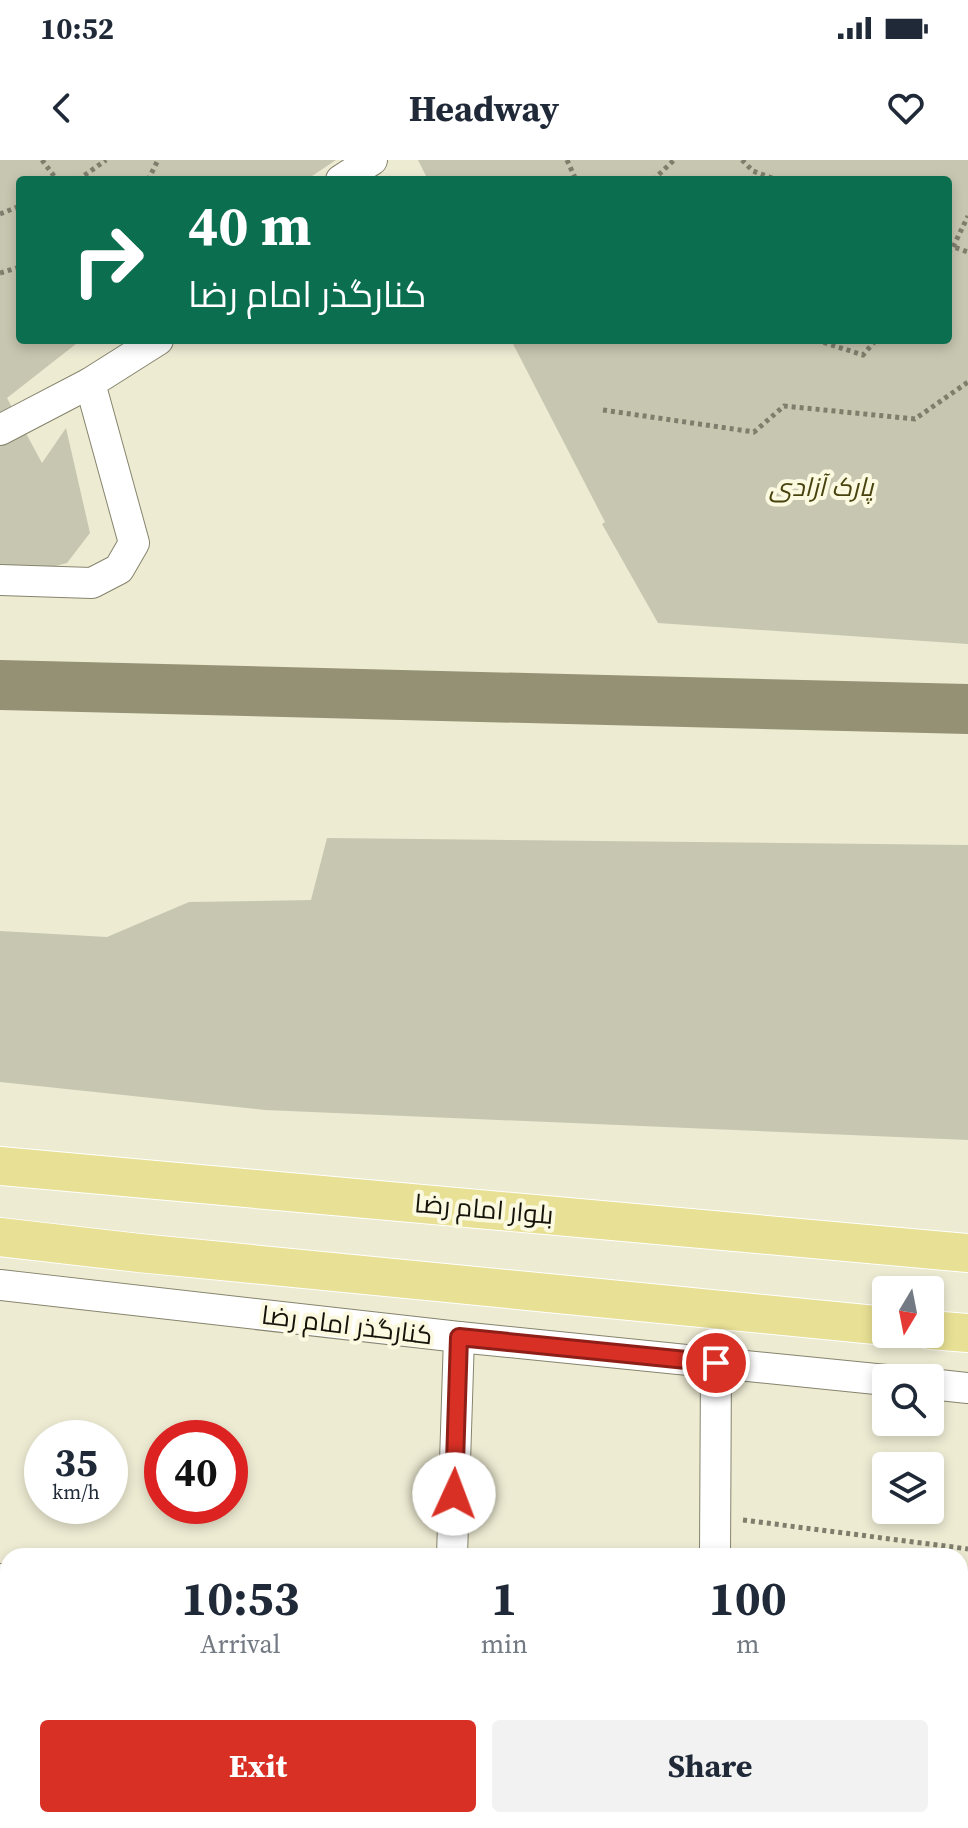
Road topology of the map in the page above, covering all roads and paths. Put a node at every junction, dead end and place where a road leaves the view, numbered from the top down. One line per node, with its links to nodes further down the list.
1 (106, 160): 5 (path)
2 (372, 160): 6 (street)
3 (674, 160): 7 (path)
4 (742, 160): 8 (path)
5 (84, 176)
6 (347, 176)
7 (657, 176)
8 (766, 176)
9 (968, 216): 10 (path)
10 (952, 244)
11 (152, 344): 15 (street)
12 (829, 344): 13 (path)
13 (873, 344)
14 (968, 382): 16 (path)
15 (90, 383): 17 (street); 18 (street)
16 (603, 410)
17 (0, 430)
18 (0, 580)
19 (5, 1164): 21 (main road, بلوار امام رضا)
20 (0, 1237): 23 (main road)
21 (968, 1253)
22 (1, 1285): 26 (street, کنارگذر امام رضا)
23 (872, 1325)
24 (944, 1331): 25 (main road)
25 (968, 1333)
26 (459, 1337): 27 (street, کنارگذر امام رضا); 32 (street)
27 (716, 1363): 28 (street, کنارگذر امام رضا); 31 (street)
28 (872, 1379)
29 (944, 1385): 30 (street)
30 (968, 1388)
31 (715, 1516): 33 (street); 34 (path)
32 (452, 1548)
33 (715, 1548)
34 (960, 1548)

